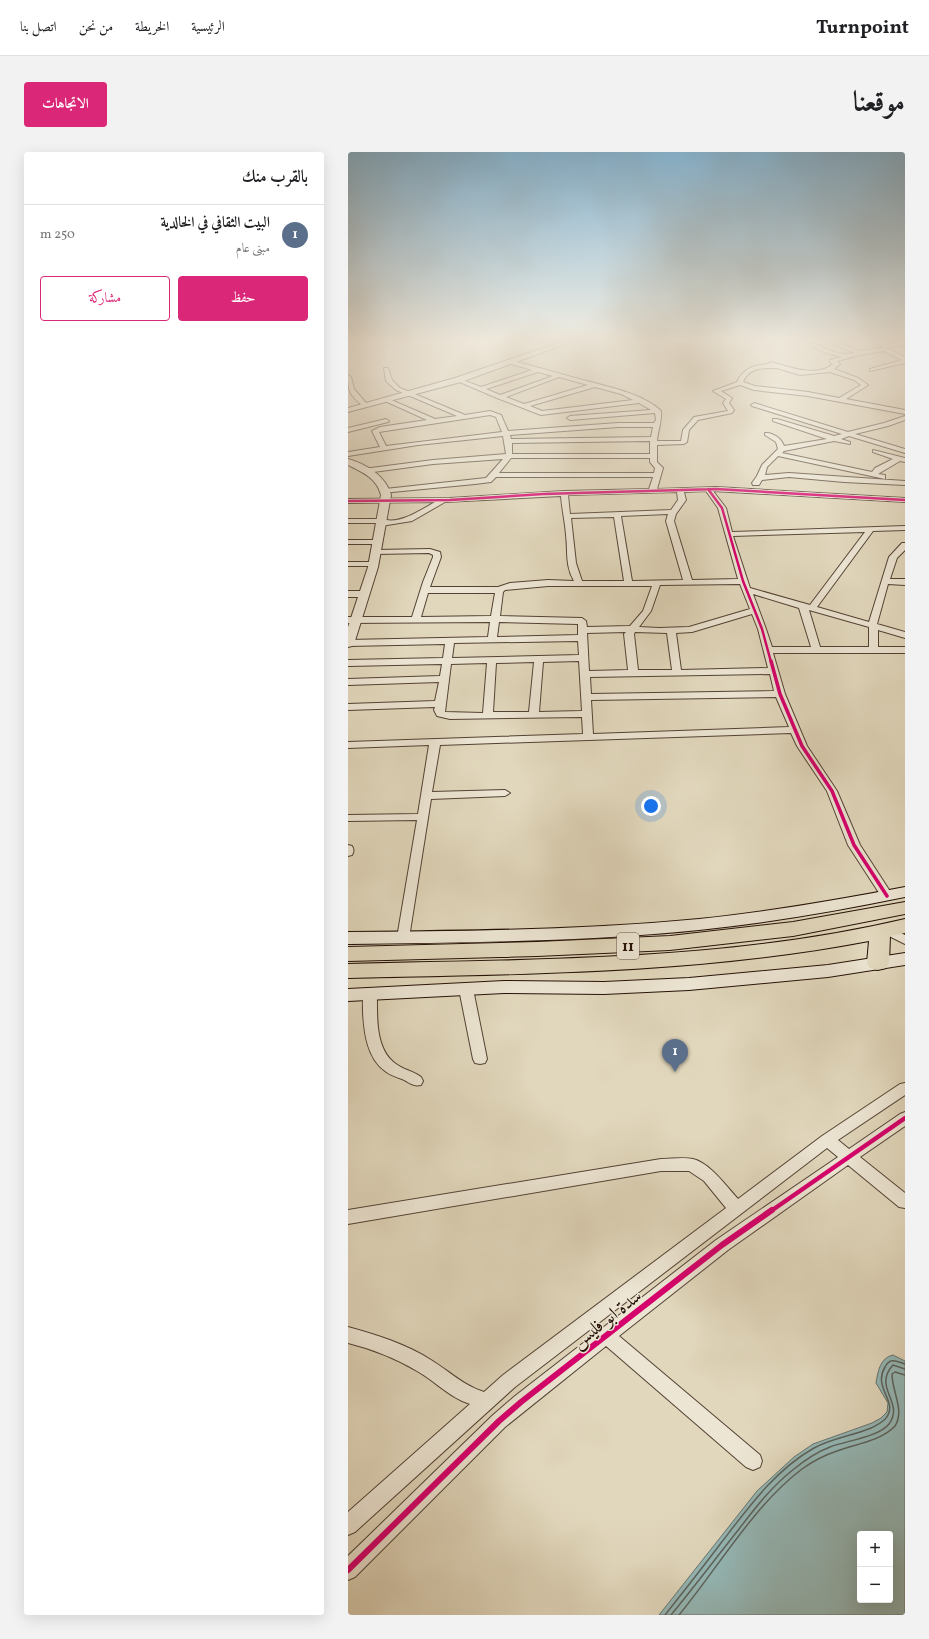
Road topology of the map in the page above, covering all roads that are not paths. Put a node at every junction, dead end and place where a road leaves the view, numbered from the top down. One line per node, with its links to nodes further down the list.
1 (361, 406): 11 (street)
2 (400, 406): 20 (street)
3 (438, 406): 16 (street)
4 (524, 406): 13 (street)
5 (597, 406): 13 (street)
6 (649, 406): 14 (street)
7 (728, 406): 29 (street)
8 (758, 406): 26 (street)
9 (874, 406): 12 (street)
10 (901, 406): 12 (street)
11 (348, 410)
12 (894, 410): 15 (street)
13 (559, 411): 17 (street)
14 (658, 411): 17 (street); 21 (street)
15 (905, 412)
16 (464, 417): 20 (street); 27 (street)
17 (570, 418): 23 (street)
18 (905, 418): 26 (street)
19 (775, 420): 28 (street)
20 (434, 421): 22 (street)
21 (656, 425): 23 (street); 29 (street)
22 (401, 426): 24 (street); 31 (street)
23 (576, 428): 27 (street)
24 (348, 430)
25 (767, 434): 33 (street)
26 (848, 434): 28 (street); 34 (street)
27 (508, 437): 29 (street); 31 (street); 37 (street)
28 (836, 438): 30 (street); 33 (street)
29 (654, 441): 38 (street)
30 (858, 446)
31 (384, 448): 35 (street)
32 (865, 448): 39 (street)
33 (782, 449): 36 (street)
34 (905, 451)
35 (348, 454)
36 (776, 454): 42 (street); 45 (street)
37 (509, 456): 38 (street); 41 (street); 43 (street)
38 (654, 456): 44 (street)
39 (902, 459): 42 (street)
40 (350, 464): 41 (street)
41 (366, 471): 52 (street)
42 (874, 474): 46 (street)
43 (494, 475): 49 (street); 52 (street)
44 (657, 475): 48 (street); 54 (street)
45 (761, 478): 46 (street); 51 (street)
46 (896, 482): 47 (street)
47 (905, 483)
48 (575, 484): 49 (street); 54 (street); 55 (street)
49 (539, 485): 55 (street); 56 (street)
50 (708, 489): 51 (street); 53 (street); 67 (street)
51 (751, 490): 57 (street)
52 (385, 491): 59 (street)
53 (680, 491): 54 (street); 60 (street)
54 (652, 492)
55 (564, 493): 62 (street)
56 (446, 500): 59 (street); 64 (street)
57 (905, 500)
58 (348, 501): 59 (street)
59 (385, 502): 64 (street)
60 (673, 512): 61 (street); 75 (street)
61 (617, 514): 62 (street); 78 (street)
62 (566, 516): 77 (street)
63 (348, 520): 64 (street)
64 (381, 522): 70 (street)
65 (905, 528): 66 (street)
66 (871, 529): 67 (street); 84 (street)
67 (729, 534): 79 (street)
68 (348, 542): 70 (street)
69 (905, 545): 73 (street)
70 (377, 547): 72 (street); 80 (street)
71 (348, 564): 72 (street)
72 (374, 564): 83 (street)
73 (885, 581): 76 (street); 89 (street)
74 (658, 582): 75 (street); 78 (street); 90 (street)
75 (688, 582): 79 (street)
76 (905, 582)
77 (579, 583): 78 (street); 81 (street)
78 (628, 583)
79 (745, 586): 84 (street); 85 (street)
80 (425, 590): 81 (street); 86 (street)
81 (500, 590): 87 (street)
82 (348, 594): 83 (street)
83 (364, 594): 88 (street)
84 (808, 606): 89 (street); 98 (street)
85 (754, 610): 91 (street); 97 (street)
86 (416, 619): 87 (street); 88 (street)
87 (494, 619): 92 (street); 94 (street)
88 (352, 620): 96 (street)
89 (873, 624): 93 (street); 99 (street)
90 (631, 629): 91 (street); 92 (street); 109 (street)
91 (671, 631): 108 (street)
92 (584, 634): 94 (street); 102 (street)
93 (905, 634)
94 (492, 640): 95 (street)
95 (450, 641): 101 (street); 105 (street)
96 (348, 644): 101 (street)
97 (767, 650): 98 (street); 107 (street)
98 (816, 650): 99 (street)
99 (874, 650): 100 (street)
100 (905, 650)
101 (397, 652): 105 (street); 106 (street)
102 (585, 658): 103 (street); 110 (street)
103 (539, 659): 104 (street); 118 (street)
104 (492, 660): 105 (street); 119 (street)
105 (447, 661): 111 (street)
106 (348, 663)
107 (773, 671): 108 (street); 113 (street)
108 (677, 672): 109 (street)
109 (632, 673): 110 (street)
110 (585, 674): 114 (street)
111 (444, 679): 112 (street); 115 (street)
112 (348, 682)
113 (780, 694): 114 (street); 120 (street)
114 (586, 697): 117 (street)
115 (440, 704): 116 (street); 119 (street)
116 (348, 706)
117 (587, 714): 118 (street); 121 (street)
118 (534, 715): 119 (street)
119 (488, 716)
120 (795, 730): 121 (street); 131 (street)
121 (588, 738): 122 (street)
122 (435, 743): 123 (street); 125 (street)
123 (348, 746)
124 (505, 793): 125 (street)
125 (426, 796): 126 (street)
126 (423, 817): 127 (street); 135 (street)
127 (348, 818)
128 (348, 848): 129 (street)
129 (348, 853)
130 (905, 892): 131 (main road)
131 (886, 896): 135 (main road)
132 (905, 908): 138 (highway, 11)
133 (890, 929): 136 (street); 138 (highway, 11); 140 (highway)
134 (348, 938): 135 (main road)
135 (402, 938)
136 (905, 940)
137 (355, 953): 138 (highway, 11)
138 (607, 955): 141 (highway, 11)
139 (905, 959): 140 (main road)
140 (878, 963): 142 (main road)
141 (348, 971)
142 (466, 989): 143 (main road); 145 (street)
143 (370, 994): 144 (main road); 146 (street)
144 (348, 995)
145 (480, 1059)
146 (416, 1081)
147 (905, 1088): 149 (street, سدة ابو فليس)
148 (905, 1118): 150 (street, سدة ابو فليس)
149 (827, 1140): 150 (street); 152 (street, سدة ابو فليس)
150 (848, 1157): 151 (street); 155 (street, سدة ابو فليس)
151 (905, 1202)
152 (737, 1208): 153 (street); 156 (street, سدة ابو فليس)
153 (348, 1217)
154 (348, 1335): 156 (street)
155 (606, 1335): 157 (street); 159 (street, سدة ابو فليس)
156 (486, 1401): 158 (street, سدة ابو فليس)
157 (753, 1461)
158 (348, 1525)
159 (348, 1570)

